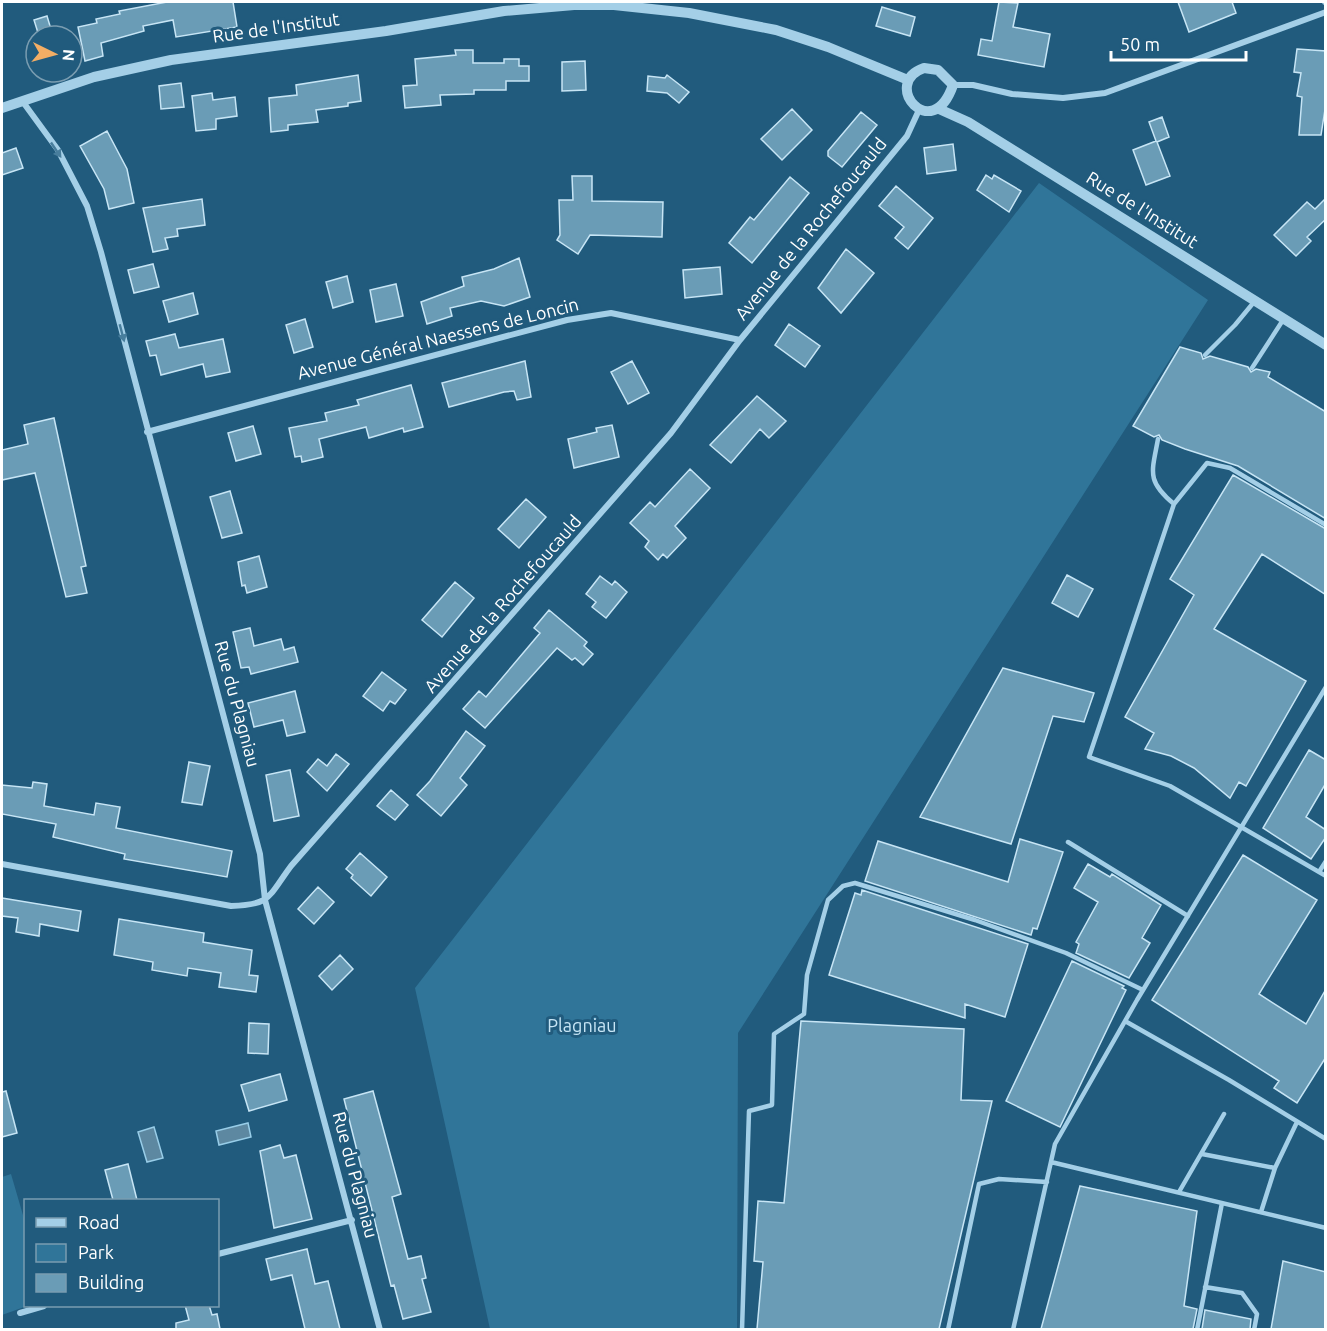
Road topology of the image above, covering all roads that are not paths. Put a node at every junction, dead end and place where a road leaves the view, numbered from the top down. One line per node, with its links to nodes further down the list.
1 (1326, 12): 3 (street)
2 (909, 80): 3 (street); 4 (street, Rue de l'Institut); 7 (street)
3 (953, 85): 6 (street)
4 (23, 102): 5 (street, Rue de l'Institut); 14 (street, Rue du Plagniau, one-way to 14)
5 (2, 108)
6 (939, 109): 7 (street); 8 (street, Rue de l'Institut)
7 (919, 110): 10 (street, Avenue de la Rochefoucauld)
8 (1256, 299): 9 (street, Rue de l'Institut); 12 (lane)
9 (1283, 320): 11 (street, Rue de l'Institut); 13 (lane)
10 (740, 340): 14 (street, Avenue Général Naessens de Loncin); 27 (street, Avenue de la Rochefoucauld)
11 (1326, 345)
12 (1205, 355)
13 (1252, 368)
14 (147, 432): 27 (street, Rue du Plagniau)
15 (1158, 439): 18 (lane)
16 (1209, 457): 17 (lane)
17 (1206, 463): 18 (lane); 19 (lane)
18 (1174, 504): 21 (lane)
19 (1326, 525)
20 (1326, 687): 21 (lane)
21 (1243, 828): 25 (lane); 28 (lane)
22 (1068, 842): 28 (lane)
23 (1326, 861): 25 (lane)
24 (2, 864): 27 (street)
25 (1319, 872): 26 (lane)
26 (1326, 876)
27 (265, 900): 41 (street, Rue du Plagniau)
28 (1188, 916): 29 (lane)
29 (1143, 990): 30 (lane); 48 (lane)
30 (1125, 1021): 32 (lane); 35 (lane)
31 (1224, 1114): 34 (lane)
32 (1297, 1122): 33 (lane); 36 (lane)
33 (1326, 1139)
34 (1202, 1154): 36 (lane); 38 (lane)
35 (1051, 1162): 37 (lane); 38 (lane)
36 (1275, 1168): 40 (lane)
37 (1047, 1182): 49 (lane); 50 (lane)
38 (1179, 1192): 39 (lane)
39 (1222, 1203): 40 (lane); 44 (lane)
40 (1261, 1212): 42 (lane)
41 (352, 1220): 43 (street); 47 (street, Rue du Plagniau)
42 (1326, 1228)
43 (219, 1254)
44 (1205, 1287): 51 (lane); 52 (lane)
45 (39, 1307): 46 (street)
46 (20, 1313)
47 (380, 1329)
48 (742, 1329)
49 (948, 1329)
50 (1013, 1329)
51 (1197, 1329)
52 (1254, 1329)

